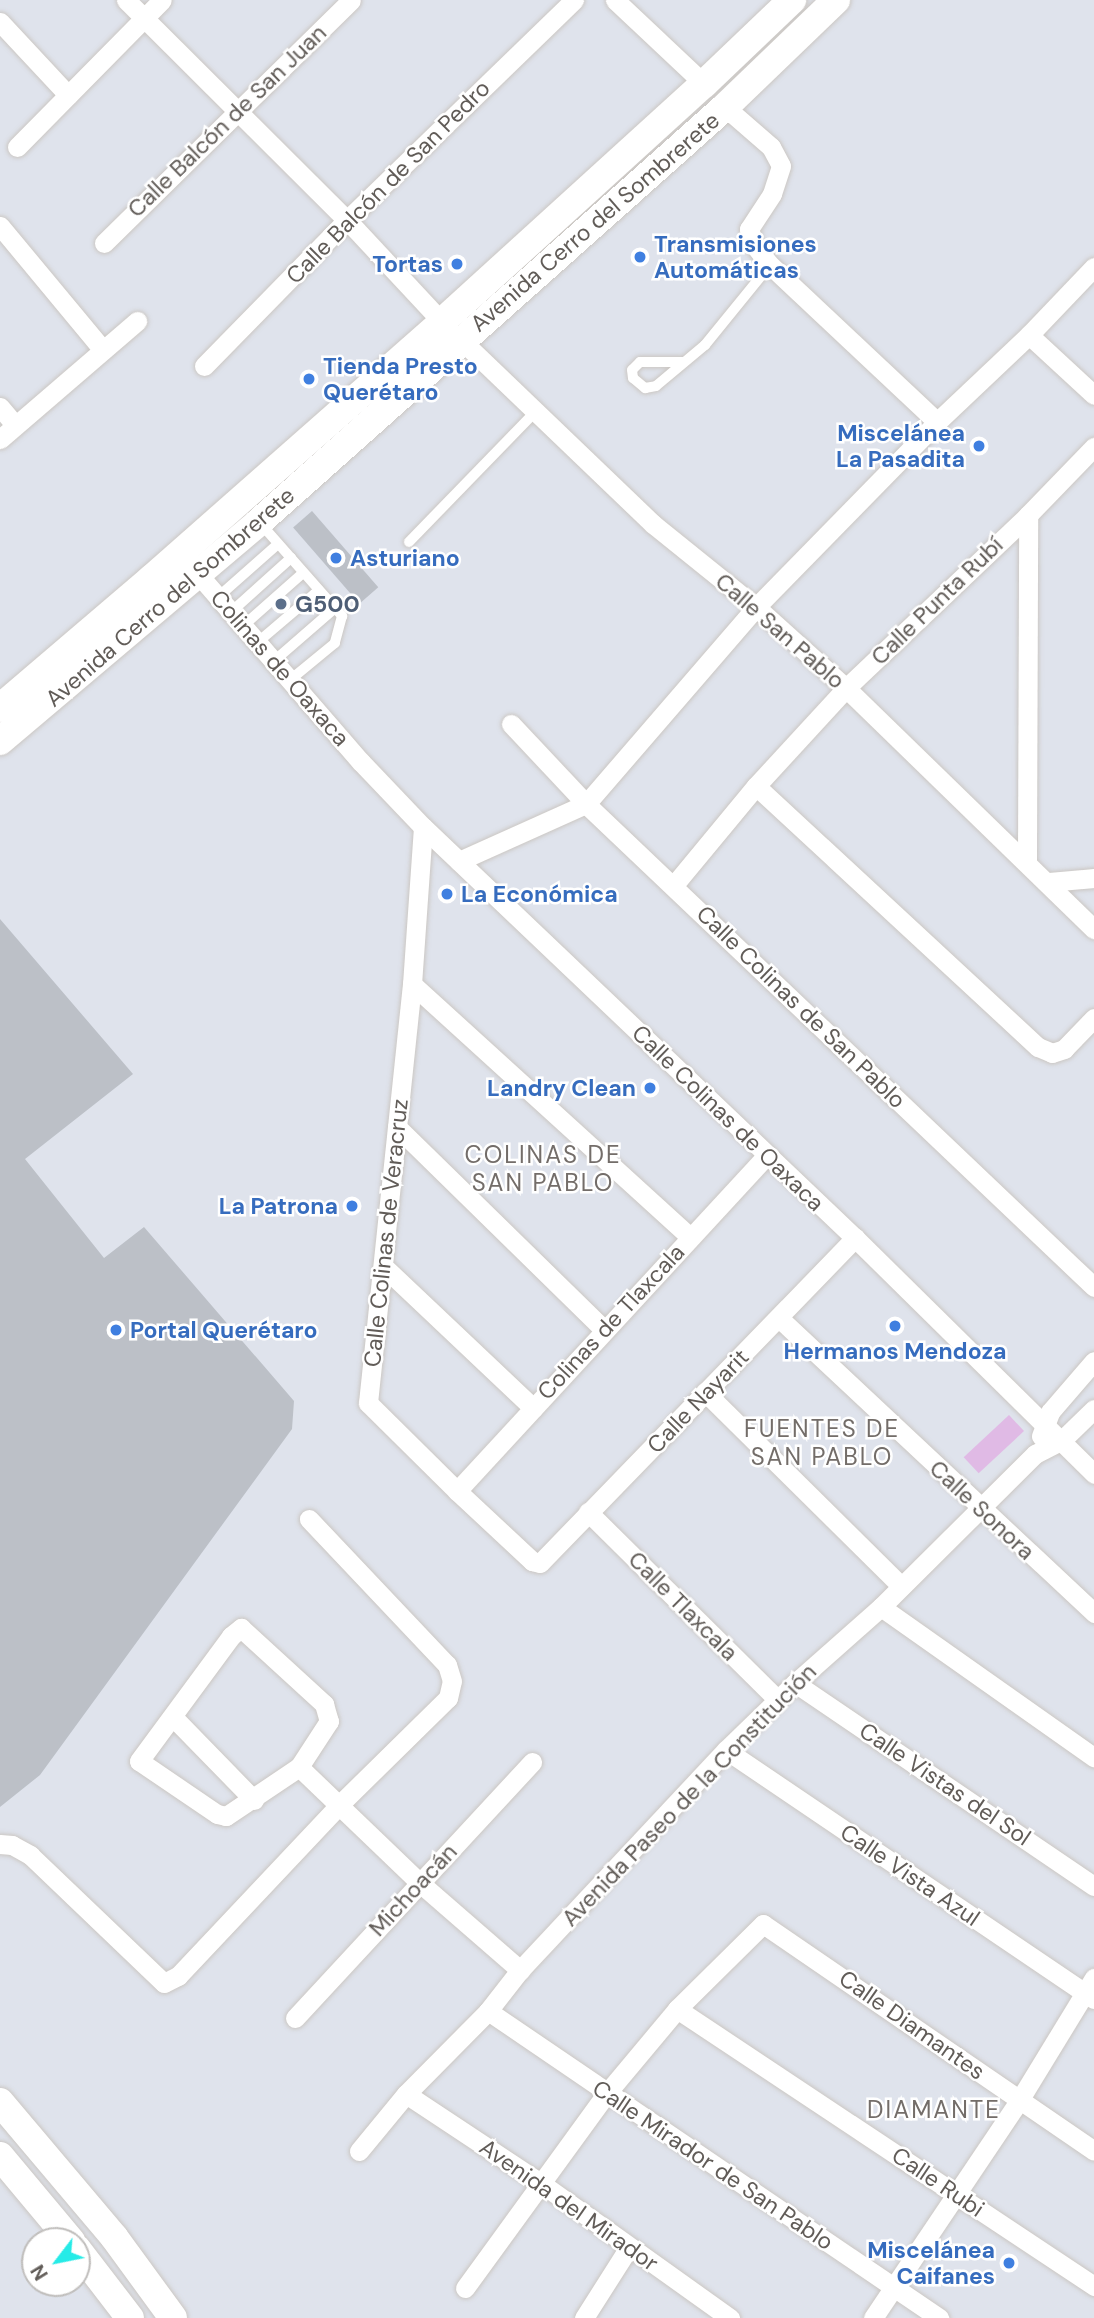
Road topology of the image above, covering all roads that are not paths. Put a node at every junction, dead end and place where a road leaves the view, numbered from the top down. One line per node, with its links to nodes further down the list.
1 (126, 0): 8 (street, Calle San Pablo)
2 (162, 0): 8 (street)
3 (351, 0): 13 (street, Calle Balcón de San Juan)
4 (574, 0): 15 (street, Calle Balcón de San Pedro)
5 (615, 0): 10 (street)
6 (792, 0): 10 (main road, Avenida Cerro del Sombrerete)
7 (836, 0): 12 (main road, Avenida Cerro del Sombrerete)
8 (144, 18): 11 (street); 13 (street, Calle San Pablo)
9 (0, 22): 11 (street)
10 (704, 84): 21 (main road, Avenida Cerro del Sombrerete)
11 (68, 94): 14 (street)
12 (725, 107): 18 (street); 21 (main road, Avenida Cerro del Sombrerete)
13 (236, 112): 15 (street, Calle San Pablo); 17 (street, Calle Balcón de San Juan)
14 (17, 146)
15 (347, 220): 21 (street, Calle San Pablo); 25 (street, Calle Balcón de San Pedro)
16 (0, 226): 23 (street)
17 (103, 243)
18 (770, 265): 24 (lane); 29 (street)
19 (1094, 267): 22 (street)
20 (137, 321): 23 (street)
21 (452, 331): 28 (street, Calle San Pablo); 34 (main road, Avenida Cerro del Sombrerete); 48 (main road, Avenida Cerro del Sombrerete)
22 (1029, 335): 26 (street); 29 (street)
23 (103, 350): 30 (street)
24 (683, 362): 24 (lane)
25 (204, 366)
26 (1094, 395)
27 (0, 407): 30 (street)
28 (535, 412): 35 (lane); 41 (street, Calle San Pablo)
29 (936, 422): 41 (street)
30 (15, 425): 31 (street)
31 (0, 439)
32 (1094, 447): 33 (street, Calle Punta Rubí)
33 (1028, 515): 47 (street, Calle Punta Rubí); 56 (street)
34 (259, 522): 36 (lane); 39 (main road, Avenida Cerro del Sombrerete)
35 (409, 542)
36 (278, 544): 37 (lane); 43 (lane)
37 (291, 558): 38 (lane); 43 (lane)
38 (303, 573): 40 (lane); 43 (lane)
39 (198, 574): 43 (street, Colinas de Oaxaca); 50 (main road, Avenida Cerro del Sombrerete)
40 (318, 590): 42 (lane); 44 (lane)
41 (756, 607): 47 (street, Calle San Pablo); 53 (street)
42 (335, 608): 45 (lane); 46 (lane)
43 (231, 611): 44 (street, Colinas de Oaxaca)
44 (258, 642): 45 (street, Colinas de Oaxaca)
45 (274, 661): 46 (street, Colinas de Oaxaca)
46 (290, 680): 51 (street, Colinas de Oaxaca)
47 (846, 688): 52 (street, Calle Punta Rubí); 56 (street, Calle San Pablo)
48 (0, 708)
49 (511, 724): 53 (street, Calle Colinas de San Pablo)
50 (0, 741)
51 (361, 762): 54 (street, Calle Colinas de Oaxaca)
52 (756, 786): 59 (street, Calle Punta Rubí); 62 (street)
53 (586, 804): 55 (street); 59 (street, Calle Colinas de San Pablo)
54 (423, 827): 55 (street, Calle Colinas de Oaxaca); 61 (street, Calle Colinas de Veracruz)
55 (459, 861): 64 (street, Calle Colinas de Oaxaca)
56 (1027, 861): 58 (street, Calle San Pablo)
57 (1094, 878): 58 (street)
58 (1049, 882): 60 (street, Calle San Pablo)
59 (674, 885): 68 (street, Calle Colinas de San Pablo)
60 (1094, 929)
61 (412, 984): 63 (street, Calle Colinas de Veracruz); 65 (street)
62 (1094, 1018)
63 (397, 1127): 67 (street, Calle Colinas de Veracruz); 70 (street)
64 (767, 1155): 65 (street, Colinas de Tlaxcala); 66 (street, Calle Colinas de Oaxaca)
65 (690, 1237): 70 (street, Colinas de Tlaxcala)
66 (855, 1238): 69 (street, Calle Nayarit); 75 (street, Calle Colinas de Oaxaca)
67 (383, 1266): 73 (street); 79 (street, Calle Colinas de Veracruz)
68 (1094, 1287)
69 (779, 1318): 72 (street, Calle Nayarit); 80 (street, Calle Sonora)
70 (604, 1330): 73 (street, Colinas de Tlaxcala)
71 (1094, 1361): 75 (street, Avenida Paseo de la Constitución)
72 (705, 1392): 81 (street, Calle Nayarit); 84 (street)
73 (533, 1408): 79 (street, Colinas de Tlaxcala)
74 (1094, 1409): 76 (street, Avenida Paseo de la Constitución)
75 (1044, 1426): 76 (street, Calle Colinas de Oaxaca); 77 (street, Avenida Paseo de la Constitución)
76 (1061, 1441): 77 (street, Avenida Paseo de la Constitución); 78 (street, Calle Colinas de Oaxaca)
77 (1035, 1454): 80 (street, Avenida Paseo de la Constitución)
78 (1094, 1474)
79 (457, 1491): 83 (street, Calle Colinas de Veracruz)
80 (979, 1508): 84 (street, Avenida Paseo de la Constitución); 86 (street, Calle Sonora)
81 (588, 1512): 83 (street, Calle Nayarit); 88 (street, Calle Tlaxcala)
82 (309, 1520): 95 (street)
83 (540, 1563)
84 (901, 1586): 85 (street, Avenida Paseo de la Constitución)
85 (881, 1607): 87 (street, Avenida Paseo de la Constitución); 91 (street)
86 (1094, 1613)
87 (795, 1683): 88 (street, Avenida Paseo de la Constitución); 98 (street, Calle Vistas del Sol)
88 (778, 1700): 90 (street, Avenida Paseo de la Constitución)
89 (173, 1717): 93 (street); 94 (street); 94 (street)
90 (726, 1750): 99 (street, Avenida Paseo de la Constitución); 100 (street, Calle Vista Azul)
91 (1094, 1757)
92 (532, 1762): 97 (street, Michoacán)
93 (299, 1767): 94 (street); 95 (street)
94 (254, 1800)
95 (338, 1806): 96 (street); 97 (street)
96 (0, 1844)
97 (420, 1883): 99 (street); 103 (street, Michoacán)
98 (1094, 1886)
99 (520, 1970): 102 (street, Avenida Paseo de la Constitución)
100 (1091, 1990): 106 (street)
101 (677, 2009): 105 (street); 106 (street, Calle Diamantes); 112 (street, Calle Rubi)
102 (488, 2011): 104 (street, Avenida Paseo de la Constitución); 105 (street, Calle Mirador de San Pablo)
103 (295, 2018)
104 (407, 2094): 108 (street, Avenida Paseo de la Constitución); 111 (street, Avenida del Mirador)
105 (606, 2094): 111 (street); 118 (street, Calle Mirador de San Pablo)
106 (1020, 2099): 109 (street, Calle Diamantes); 112 (street)
107 (0, 2102): 120 (main road)
108 (359, 2151)
109 (1094, 2151)
110 (0, 2156): 113 (main road)
111 (541, 2184): 114 (street, Avenida del Mirador); 117 (street)
112 (955, 2193): 116 (street, Calle Rubi); 118 (street)
113 (59, 2227)
114 (629, 2248): 121 (street); 122 (street, Avenida del Mirador)
115 (91, 2267): 119 (main road)
116 (1094, 2286)
117 (465, 2287)
118 (894, 2287): 123 (street); 124 (street, Calle Mirador de San Pablo)
119 (130, 2318)
120 (173, 2318)
121 (584, 2318)
122 (729, 2318)
123 (873, 2318)
124 (939, 2318)

